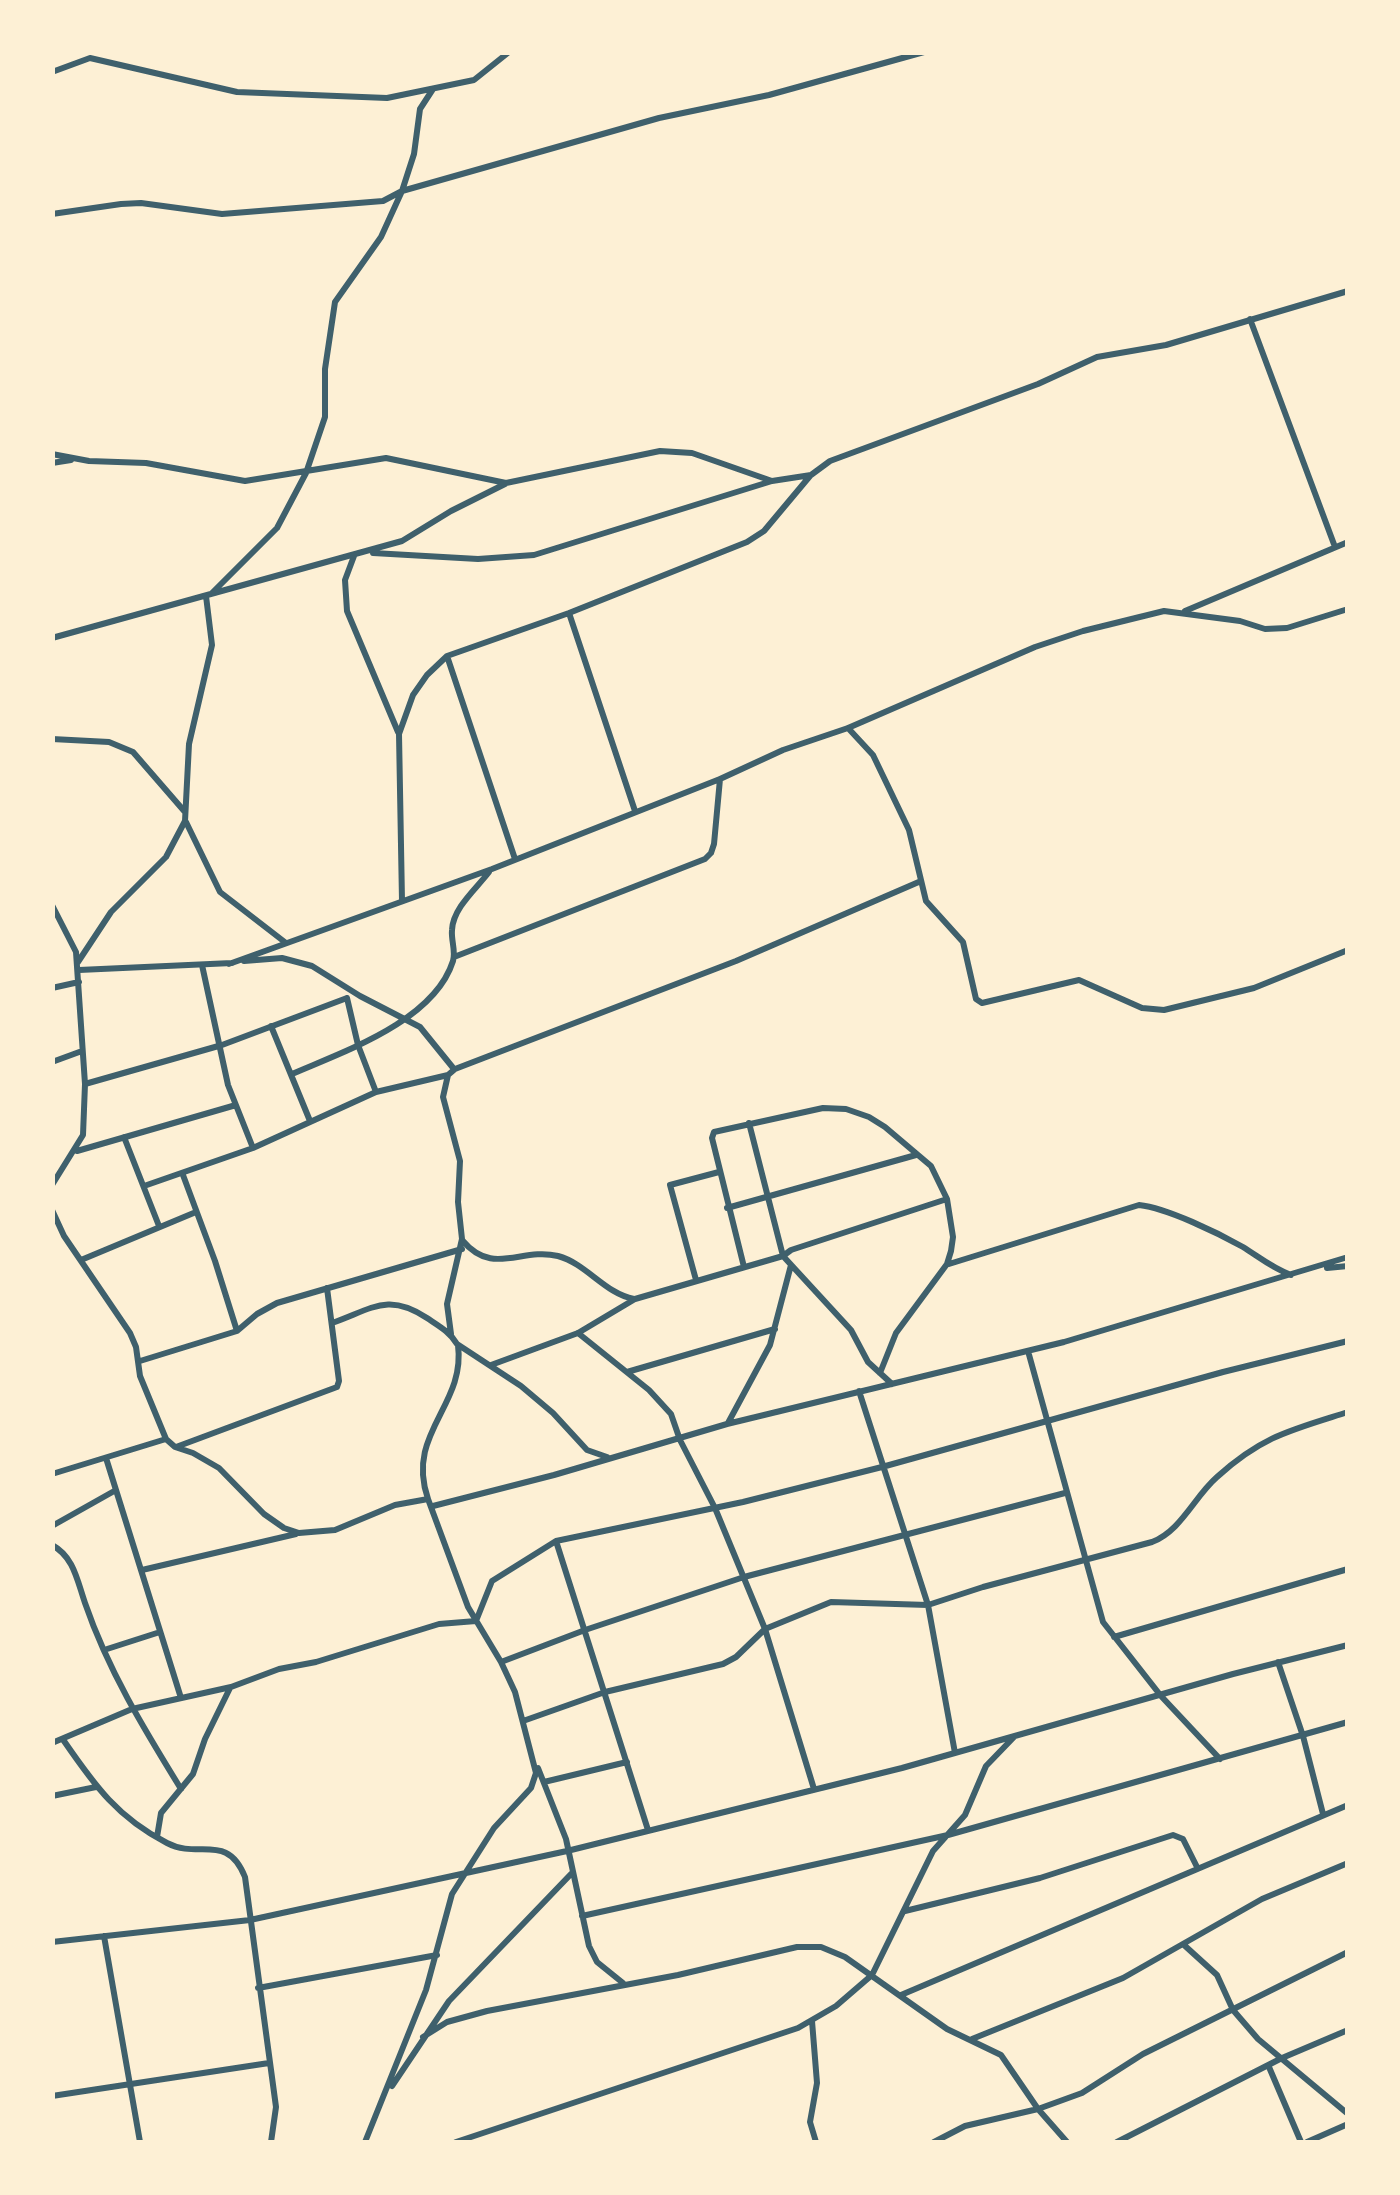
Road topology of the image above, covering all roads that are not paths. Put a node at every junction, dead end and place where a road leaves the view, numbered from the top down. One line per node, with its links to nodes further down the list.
1 (508, 52): 5 (street)
2 (924, 52): 6 (street)
3 (90, 55): 4 (street); 5 (street)
4 (52, 72)
5 (433, 89): 6 (street)
6 (402, 191): 7 (street); 13 (street)
7 (52, 214)
8 (1348, 291): 9 (street)
9 (1250, 319): 14 (street); 18 (street)
10 (52, 454): 11 (street)
11 (77, 460): 12 (street); 13 (street)
12 (52, 464)
13 (306, 472): 16 (street); 21 (street)
14 (810, 475): 15 (street); 24 (street)
15 (772, 481): 16 (street); 19 (street)
16 (506, 483): 19 (street)
17 (1348, 542): 18 (street)
18 (1336, 547): 23 (street)
19 (366, 552): 20 (street)
20 (354, 556): 21 (street); 28 (street)
21 (208, 595): 25 (street); 32 (street)
22 (1347, 609): 23 (street)
23 (1184, 612): 27 (street)
24 (569, 613): 26 (street); 31 (street)
25 (52, 638)
26 (447, 656): 28 (street); 33 (street)
27 (848, 728): 30 (street); 35 (street)
28 (398, 734): 36 (street)
29 (52, 739): 32 (street)
30 (720, 779): 31 (street); 40 (street)
31 (635, 811): 33 (street)
32 (186, 816): 38 (street); 43 (street)
33 (516, 859): 34 (street)
34 (492, 868): 36 (street); 40 (street)
35 (921, 881): 39 (street); 54 (street)
36 (402, 901): 38 (street)
37 (52, 904): 43 (street)
38 (286, 943): 41 (street)
39 (1348, 950)
40 (454, 958): 48 (street)
41 (229, 964): 42 (street); 45 (street)
42 (202, 965): 43 (street); 50 (street)
43 (78, 966): 44 (street)
44 (79, 982): 46 (street); 52 (street)
45 (345, 986): 47 (street); 48 (street)
46 (52, 988)
47 (348, 998): 49 (street); 51 (street)
48 (405, 1018): 51 (street); 54 (street)
49 (271, 1026): 50 (street); 55 (street)
50 (222, 1044): 56 (street); 58 (street)
51 (358, 1045): 55 (street); 57 (street)
52 (82, 1051): 53 (street); 56 (street)
53 (52, 1062)
54 (451, 1072): 57 (street); 77 (street)
55 (292, 1074): 59 (street)
56 (85, 1084): 63 (street)
57 (376, 1092): 59 (street)
58 (236, 1105): 61 (street); 62 (street)
59 (310, 1121): 62 (street)
60 (749, 1123): 64 (street); 65 (street); 70 (street)
61 (124, 1137): 63 (street); 69 (street)
62 (253, 1148): 67 (street)
63 (76, 1152): 66 (street)
64 (918, 1155): 70 (street); 71 (street)
65 (719, 1172): 72 (street); 88 (street)
66 (55, 1173): 68 (street)
67 (183, 1174): 69 (street); 74 (street)
68 (52, 1185)
69 (144, 1186): 76 (street)
70 (768, 1197): 72 (street); 79 (street)
71 (947, 1199): 79 (street); 82 (street)
72 (727, 1208): 85 (street)
73 (52, 1210): 75 (street)
74 (196, 1212): 76 (street); 93 (street)
75 (54, 1223): 81 (street)
76 (159, 1226): 81 (street)
77 (462, 1239): 78 (street); 90 (street)
78 (462, 1250): 89 (street); 95 (street)
79 (783, 1256): 83 (street); 85 (street)
80 (1348, 1257): 86 (street)
81 (81, 1260): 99 (street)
82 (948, 1264): 87 (street); 102 (street)
83 (791, 1265): 92 (street); 102 (street)
84 (1348, 1266): 86 (street)
85 (744, 1267): 88 (street)
86 (1316, 1269): 87 (street)
87 (1292, 1276): 98 (street)
88 (696, 1280): 90 (street)
89 (327, 1288): 91 (street); 93 (street)
90 (635, 1299): 94 (street)
91 (332, 1323): 95 (street); 110 (street)
92 (776, 1328): 101 (street); 107 (street)
93 (237, 1331): 99 (street)
94 (578, 1333): 100 (street); 101 (street)
95 (452, 1335): 97 (street)
96 (1348, 1341): 106 (street)
97 (458, 1344): 100 (street); 117 (street)
98 (1028, 1352): 103 (street); 106 (street)
99 (139, 1362): 108 (street)
100 (491, 1365): 111 (street)
101 (627, 1372): 109 (street)
102 (880, 1373): 103 (street)
103 (892, 1384): 104 (street)
104 (859, 1391): 107 (street); 113 (street)
105 (1347, 1415): 124 (street)
106 (1046, 1422): 113 (street); 116 (street)
107 (727, 1424): 109 (street)
108 (166, 1440): 110 (street); 112 (street)
109 (680, 1440): 111 (street); 118 (street)
110 (175, 1448): 120 (street)
111 (609, 1457): 117 (street)
112 (106, 1458): 114 (street); 115 (street)
113 (882, 1467): 118 (street); 121 (street)
114 (52, 1474)
115 (116, 1490): 119 (street); 125 (street)
116 (1065, 1493): 121 (street); 124 (street)
117 (430, 1503): 120 (street); 129 (street)
118 (715, 1508): 122 (street); 127 (street)
119 (52, 1526)
120 (298, 1533): 125 (street)
121 (905, 1536): 127 (street); 128 (street)
122 (556, 1541): 129 (street); 131 (street)
123 (52, 1545): 135 (street)
124 (1083, 1560): 128 (street); 133 (street)
125 (142, 1570): 132 (street)
126 (1348, 1570): 133 (street)
127 (744, 1577): 130 (street); 131 (street)
128 (928, 1605): 130 (street); 149 (street)
129 (476, 1621): 136 (street); 138 (street)
130 (766, 1629): 139 (street); 156 (street)
131 (585, 1630): 136 (street); 139 (street)
132 (160, 1632): 135 (street); 141 (street)
133 (1114, 1637): 140 (street)
134 (1348, 1645): 137 (street)
135 (104, 1650): 142 (street)
136 (502, 1662): 143 (street)
137 (1278, 1662): 140 (street); 146 (street)
138 (231, 1687): 141 (street); 155 (street)
139 (605, 1692): 143 (street); 152 (street)
140 (1161, 1696): 145 (street); 151 (street)
141 (180, 1698): 142 (street)
142 (132, 1709): 147 (street); 155 (street)
143 (523, 1721): 150 (street)
144 (1348, 1722): 146 (street)
145 (1015, 1736): 149 (street); 161 (street)
146 (1303, 1736): 151 (street); 159 (street)
147 (64, 1741): 148 (street); 154 (street)
148 (52, 1743)
149 (955, 1753): 156 (street)
150 (534, 1759): 153 (street); 166 (street)
151 (1220, 1759): 161 (street)
152 (627, 1762): 153 (street); 160 (street)
153 (544, 1782): 163 (street)
154 (96, 1787): 157 (street); 162 (street)
155 (181, 1789): 162 (street)
156 (814, 1789): 160 (street)
157 (52, 1796)
158 (1348, 1805): 159 (street)
159 (1323, 1814): 165 (street)
160 (648, 1831): 163 (street)
161 (948, 1835): 168 (street); 169 (street)
162 (156, 1837): 170 (street)
163 (567, 1851): 166 (street); 167 (street)
164 (1348, 1864): 173 (street)
165 (1197, 1867): 168 (street); 179 (street)
166 (463, 1874): 170 (street); 175 (street)
167 (571, 1874): 169 (street); 183 (street)
168 (906, 1911): 176 (street)
169 (582, 1916): 177 (street)
170 (250, 1920): 171 (street); 178 (street)
171 (104, 1936): 172 (street); 188 (street)
172 (52, 1942)
173 (1184, 1944): 180 (street); 184 (street)
174 (1348, 1952): 180 (street)
175 (437, 1955): 178 (street); 190 (street)
176 (872, 1974): 177 (street); 179 (street); 181 (street)
177 (624, 1984): 183 (street)
178 (258, 1988): 186 (street)
179 (900, 1995): 184 (street)
180 (1233, 2010): 185 (street); 191 (street)
181 (812, 2021): 197 (street); 198 (street)
182 (1348, 2030): 185 (street)
183 (423, 2037): 190 (street)
184 (971, 2039): 191 (street)
185 (1282, 2058): 187 (street); 192 (street)
186 (269, 2063): 188 (street); 195 (street)
187 (1269, 2067): 201 (street); 202 (street)
188 (128, 2084): 189 (street); 194 (street)
189 (52, 2096)
190 (382, 2101): 196 (street)
191 (1038, 2109): 199 (street); 200 (street)
192 (1348, 2114)
193 (1348, 2124): 202 (street)
194 (140, 2142)
195 (271, 2142)
196 (366, 2142)
197 (456, 2142)
198 (816, 2142)
199 (934, 2142)
200 (1067, 2142)
201 (1117, 2142)
202 (1304, 2142)

